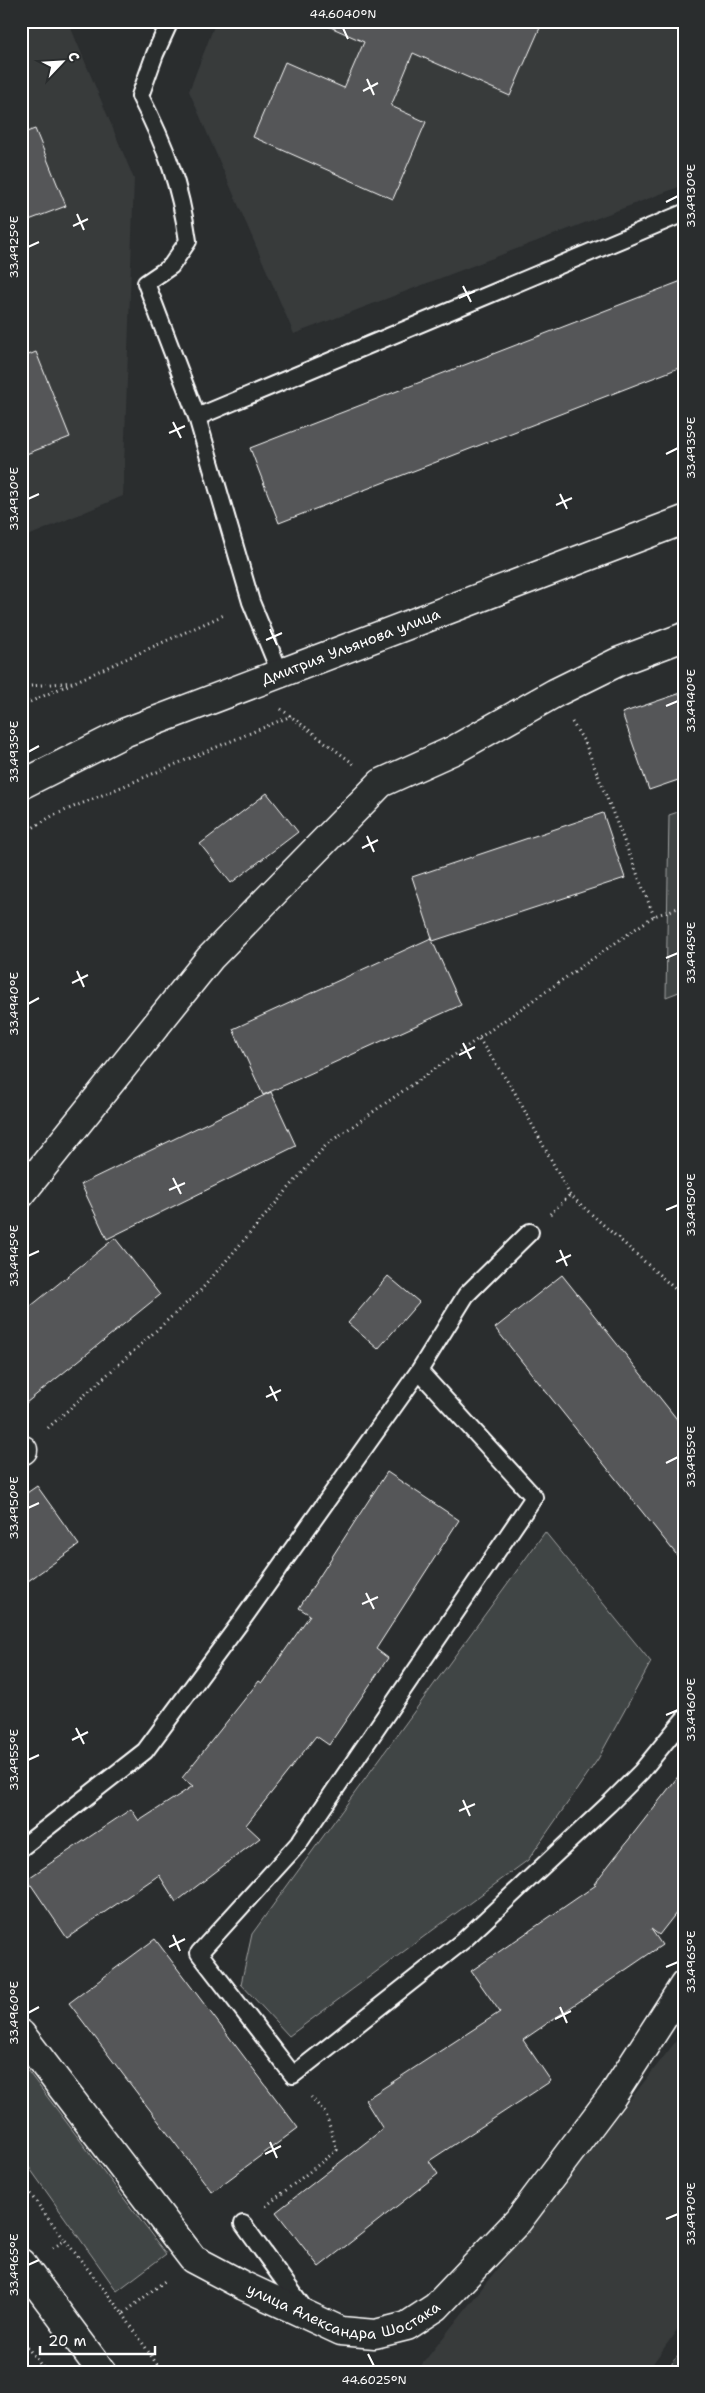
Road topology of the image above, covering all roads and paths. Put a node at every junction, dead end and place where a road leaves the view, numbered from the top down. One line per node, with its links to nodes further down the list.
1 (170, 21): 3 (lane)
2 (684, 213): 3 (lane)
3 (197, 417): 5 (lane)
4 (684, 520): 7 (street, Дмитрия Ульянова улица)
5 (251, 602): 7 (lane); 8 (path)
6 (684, 637): 11 (street)
7 (281, 675): 9 (street, Дмитрия Ульянова улица)
8 (77, 681): 10 (path); 12 (path)
9 (251, 686): 13 (path); 15 (street, Дмитрия Ульянова улица)
10 (21, 687)
11 (555, 693): 14 (street); 18 (path)
12 (21, 706)
13 (291, 716): 14 (path); 16 (path)
14 (381, 784): 20 (street)
15 (21, 785)
16 (21, 835)
17 (684, 906): 18 (path)
18 (654, 916): 19 (path)
19 (479, 1038): 22 (path); 24 (path)
20 (21, 1194)
21 (530, 1232): 23 (lane)
22 (684, 1297)
23 (418, 1371): 26 (lane); 29 (lane)
24 (22, 1450)
25 (684, 1719): 29 (lane)
26 (21, 1848)
27 (684, 1985): 36 (street, улица Александра Шостака)
28 (21, 2034): 33 (street, улица Александра Шостака)
29 (293, 2075): 31 (path)
30 (21, 2182): 32 (path)
31 (243, 2224): 36 (lane)
32 (65, 2240): 34 (path); 35 (path)
33 (193, 2259): 35 (path); 36 (street, улица Александра Шостака)
34 (24, 2266): 39 (street)
35 (123, 2314): 40 (path)
36 (311, 2316)
37 (21, 2339): 38 (path)
38 (46, 2372)
39 (102, 2372)
40 (162, 2372)

